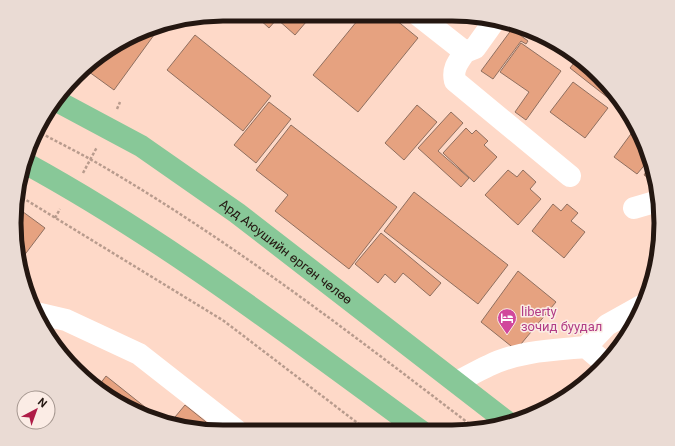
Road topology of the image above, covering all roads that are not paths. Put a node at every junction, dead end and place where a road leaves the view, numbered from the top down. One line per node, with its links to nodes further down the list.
1 (426, 21): 3 (street)
2 (491, 25): 3 (street)
3 (465, 52): 6 (street)
4 (61, 103): 13 (main road, Ард Аюушийн өргөн чөлөө)
5 (30, 166): 16 (main road)
6 (570, 176)
7 (653, 203): 8 (street)
8 (634, 208)
9 (634, 310): 11 (street)
10 (43, 315): 15 (street)
11 (586, 348): 12 (street); 13 (street)
12 (601, 360)
13 (457, 382): 14 (main road, Ард Аюушийн өргөн чөлөө)
14 (503, 418)
15 (230, 425)
16 (413, 425)

